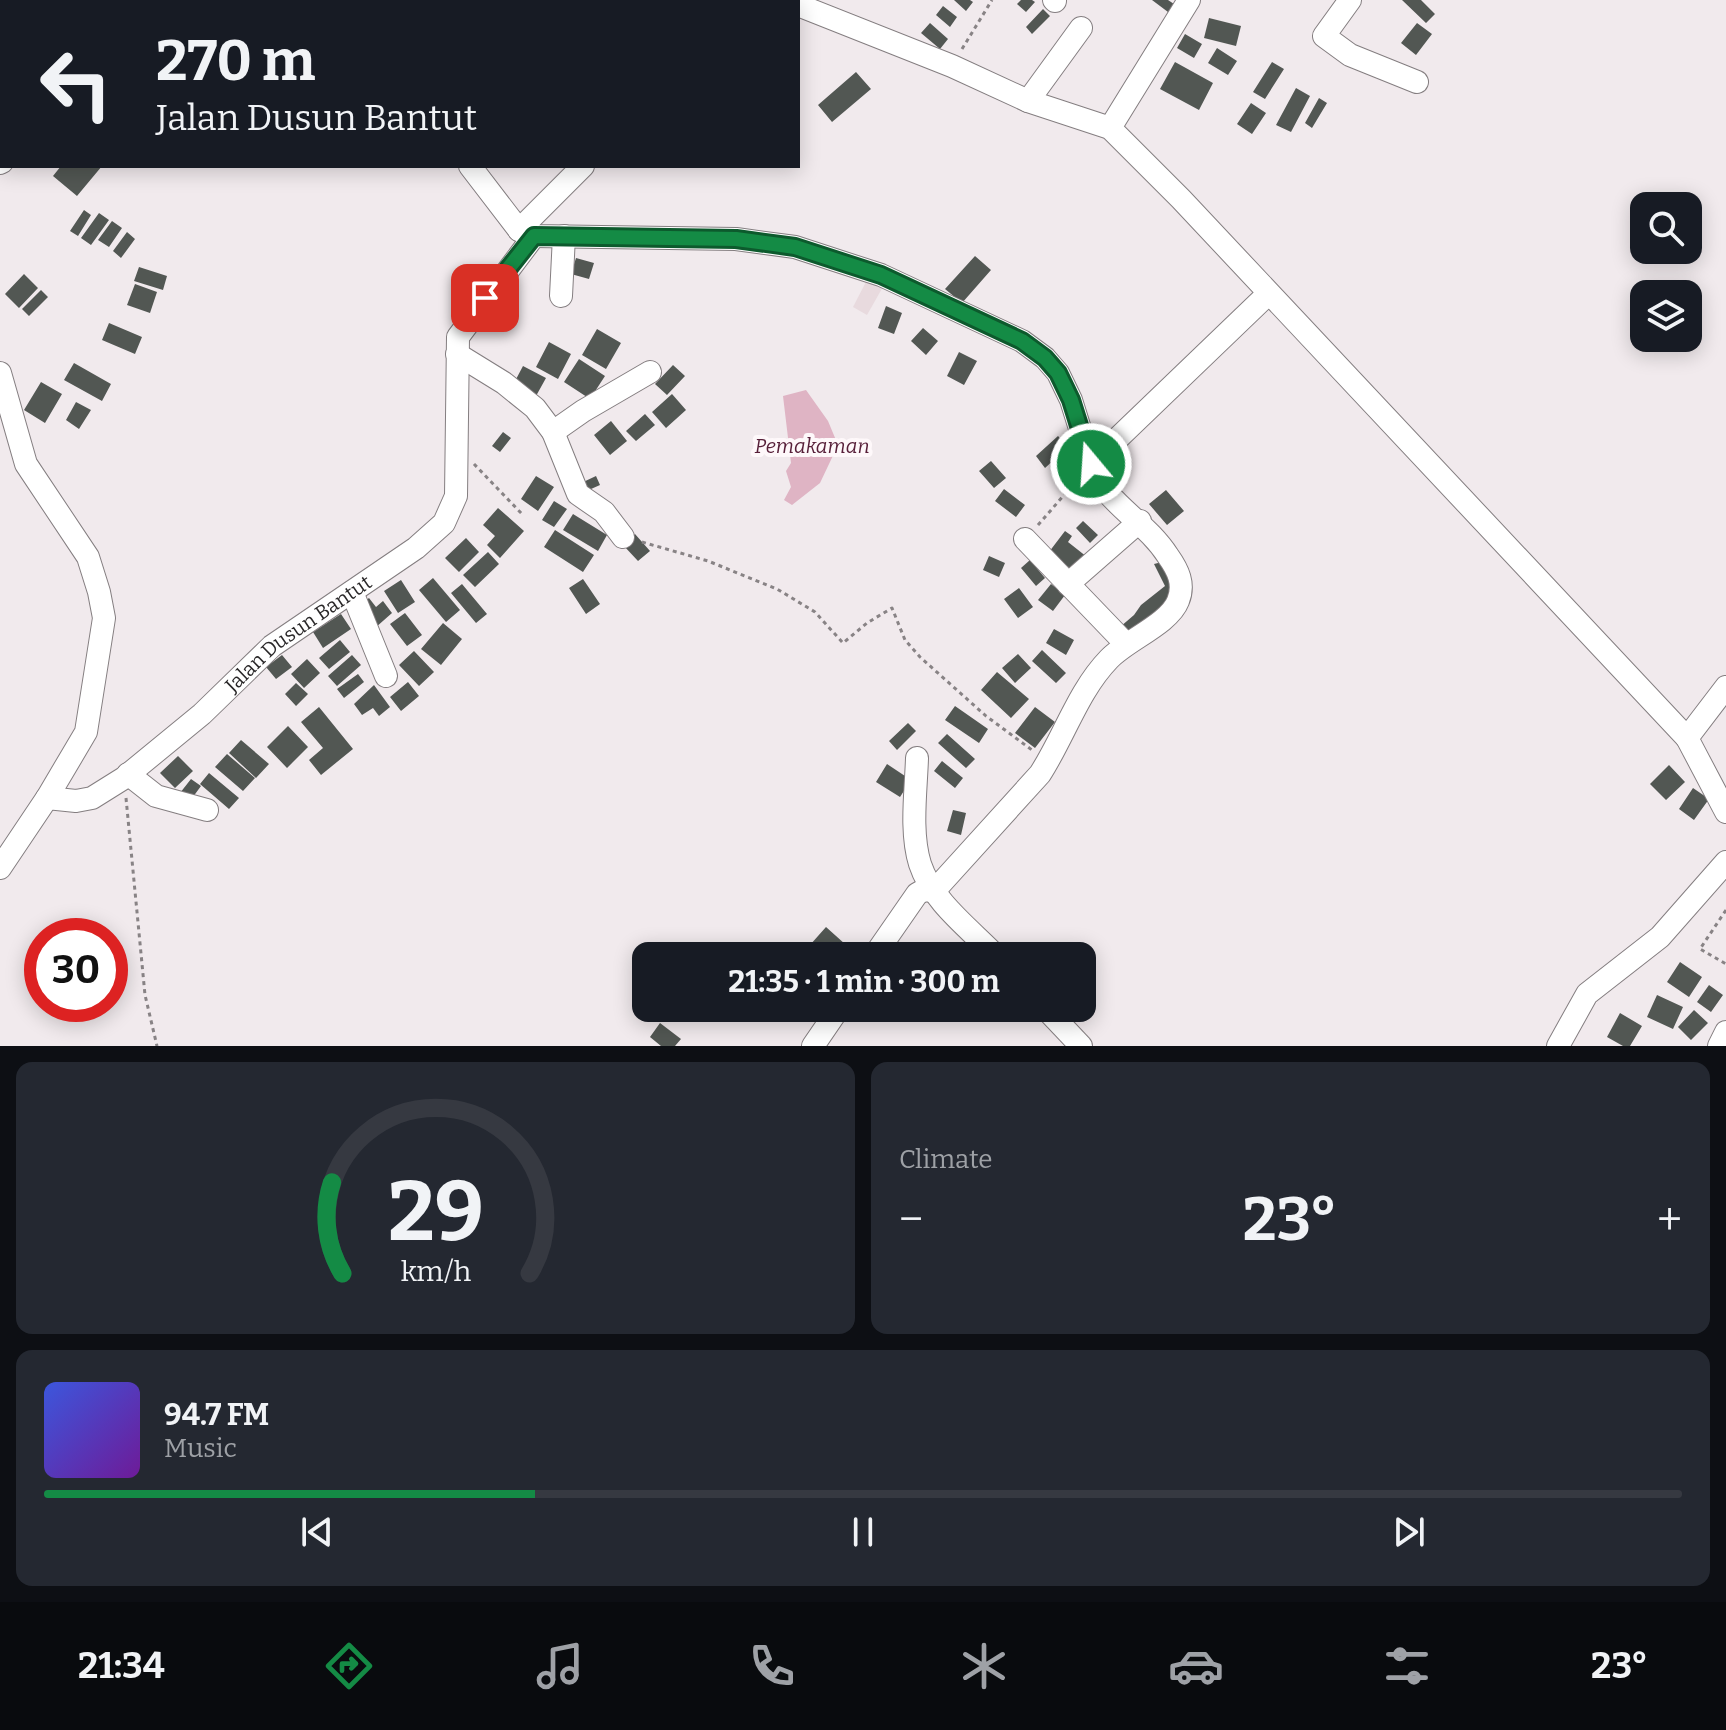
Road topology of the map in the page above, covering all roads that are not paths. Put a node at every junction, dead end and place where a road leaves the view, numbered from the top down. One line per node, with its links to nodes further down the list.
1 (1189, 0): 7 (street)
2 (1350, 0): 5 (street)
3 (800, 6): 6 (street)
4 (1081, 28): 6 (street)
5 (1417, 82)
6 (1028, 101): 7 (street)
7 (1110, 128): 12 (street)
8 (472, 168): 10 (street)
9 (581, 168): 10 (street, Jalan Dusun Bantut)
10 (526, 233): 11 (street); 14 (street, Jalan Dusun Bantut)
11 (564, 236): 13 (street); 18 (street)
12 (1268, 294): 18 (street); 27 (street)
13 (561, 296)
14 (457, 354): 17 (street); 23 (street, Jalan Dusun Bantut)
15 (650, 372): 17 (street)
16 (0, 373): 30 (street)
17 (553, 432): 20 (street)
18 (1091, 464): 19 (street)
19 (1140, 521): 22 (street); 24 (street)
20 (623, 537)
21 (1025, 539): 22 (street)
22 (1068, 584): 24 (street)
23 (352, 592): 25 (street); 29 (street, Jalan Dusun Bantut)
24 (1126, 644): 35 (street)
25 (386, 676)
26 (1726, 687): 27 (street)
27 (1687, 738): 32 (street)
28 (917, 758): 35 (street)
29 (126, 776): 30 (street, Jalan Dusun Bantut); 31 (street)
30 (47, 798): 34 (street)
31 (207, 810)
32 (1726, 812)
33 (1726, 862): 41 (street)
34 (0, 868)
35 (934, 891): 36 (street); 37 (street)
36 (884, 942)
37 (983, 942)
38 (829, 1022): 42 (street)
39 (1058, 1022): 43 (street)
40 (1726, 1032): 44 (street)
41 (1568, 1042)
42 (813, 1046)
43 (1081, 1046)
44 (1719, 1046)

